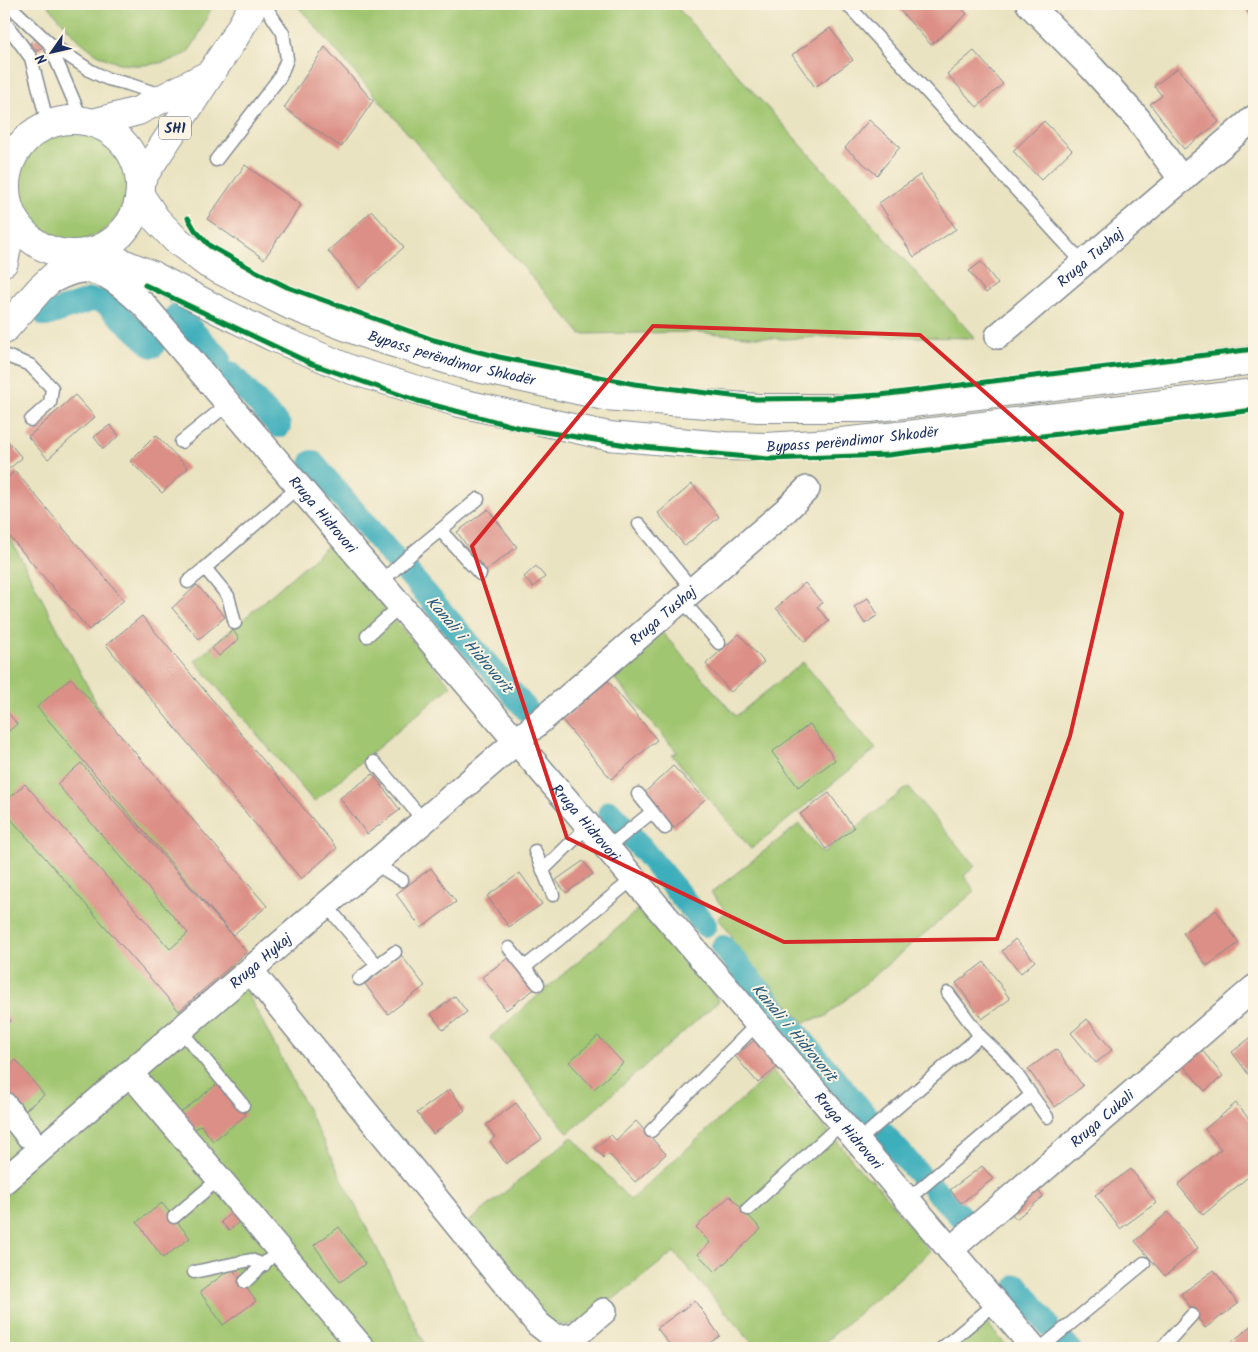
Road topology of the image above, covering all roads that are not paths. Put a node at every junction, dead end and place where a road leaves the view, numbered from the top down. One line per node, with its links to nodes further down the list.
1 (8, 4): 7 (lane)
2 (254, 4): 8 (main road, SH1)
3 (264, 4): 14 (lane)
4 (847, 4): 20 (lane)
5 (1029, 4): 15 (street)
6 (4, 21): 12 (lane)
7 (49, 44): 9 (lane); 11 (lane)
8 (210, 74): 9 (main road, SH1); 16 (main road, SH1)
9 (167, 97): 11 (main road, SH1)
10 (1254, 118): 15 (street, Rruga Tushaj)
11 (88, 121): 12 (main road, SH1); 16 (main road)
12 (48, 124): 13 (main road, SH1)
13 (10, 144): 17 (main road, SH1)
14 (216, 160)
15 (1182, 180): 20 (street, Rruga Tushaj)
16 (140, 188): 18 (main road, SH1); 26 (main road, Bypass perëndimor Shkodër)
17 (13, 217): 18 (main road, SH1); 19 (main road, SH1)
18 (87, 252): 21 (main road, SH1); 22 (street, Rruga Hidrovori); 27 (main road, Bypass perëndimor Shkodër)
19 (4, 262)
20 (1083, 264): 24 (street, Rruga Tushaj)
21 (49, 282): 22 (street, Rruga Hidrovori); 23 (main road, SH1)
22 (136, 299): 28 (street, Rruga Hidrovori)
23 (4, 330)
24 (998, 336)
25 (4, 355): 29 (lane)
26 (1254, 360)
27 (1254, 393)
28 (228, 404): 30 (lane); 31 (street, Rruga Hidrovori)
29 (31, 420)
30 (181, 442)
31 (298, 487): 36 (lane); 39 (street, Rruga Hidrovori)
32 (807, 489): 40 (street, Rruga Tushaj)
33 (478, 499): 35 (lane)
34 (639, 524): 40 (lane)
35 (440, 530): 37 (lane); 39 (lane)
36 (205, 568): 38 (lane); 42 (lane)
37 (480, 574)
38 (188, 582)
39 (380, 582): 41 (street, Rruga Hidrovori)
40 (688, 595): 44 (lane); 45 (street, Rruga Tushaj)
41 (400, 606): 43 (lane); 45 (street, Rruga Hidrovori)
42 (235, 623)
43 (367, 636)
44 (719, 642)
45 (516, 742): 49 (street, Rruga Hykaj); 50 (street, Rruga Hidrovori)
46 (374, 762): 49 (lane)
47 (638, 794): 48 (lane)
48 (652, 812): 51 (lane); 52 (lane)
49 (424, 821): 54 (street, Rruga Hykaj)
50 (588, 826): 52 (street, Rruga Hidrovori); 55 (lane)
51 (665, 828)
52 (607, 848): 56 (street, Rruga Hidrovori)
53 (535, 851): 55 (lane)
54 (377, 861): 57 (lane); 59 (street, Rruga Hykaj)
55 (543, 870): 58 (lane)
56 (633, 879): 63 (lane); 69 (street, Rruga Hidrovori)
57 (402, 880)
58 (553, 895)
59 (326, 905): 62 (lane); 64 (street, Rruga Hykaj)
60 (509, 948): 63 (lane)
61 (396, 952): 62 (lane)
62 (377, 965): 65 (lane)
63 (525, 967): 66 (lane)
64 (250, 970): 70 (street, Rruga Hykaj); 91 (street)
65 (359, 979)
66 (538, 984)
67 (1254, 988): 85 (street, Rruga Cukali)
68 (948, 992): 71 (lane)
69 (757, 1024): 77 (lane); 78 (street, Rruga Hidrovori)
70 (179, 1030): 72 (street, Rruga Hykaj); 75 (lane)
71 (980, 1036): 73 (lane); 78 (lane)
72 (130, 1073): 80 (street); 81 (street, Rruga Hykaj)
73 (1031, 1095): 76 (lane); 82 (lane)
74 (4, 1105): 79 (street)
75 (243, 1105)
76 (1047, 1117)
77 (651, 1131)
78 (850, 1132): 82 (street, Rruga Hidrovori); 83 (lane)
79 (28, 1135)
80 (219, 1179): 84 (lane); 86 (street)
81 (4, 1180)
82 (908, 1200): 85 (street, Rruga Hidrovori)
83 (748, 1209)
84 (174, 1218)
85 (950, 1250): 90 (street, Rruga Hidrovori)
86 (272, 1258): 88 (lane); 89 (lane); 93 (street)
87 (1144, 1264): 96 (lane)
88 (194, 1272)
89 (245, 1282)
90 (996, 1303): 94 (lane); 95 (street, Rruga Hidrovori)
91 (604, 1311)
92 (1192, 1315): 97 (lane)
93 (362, 1348)
94 (942, 1348)
95 (1034, 1348)
96 (1041, 1348)
97 (1162, 1348)

